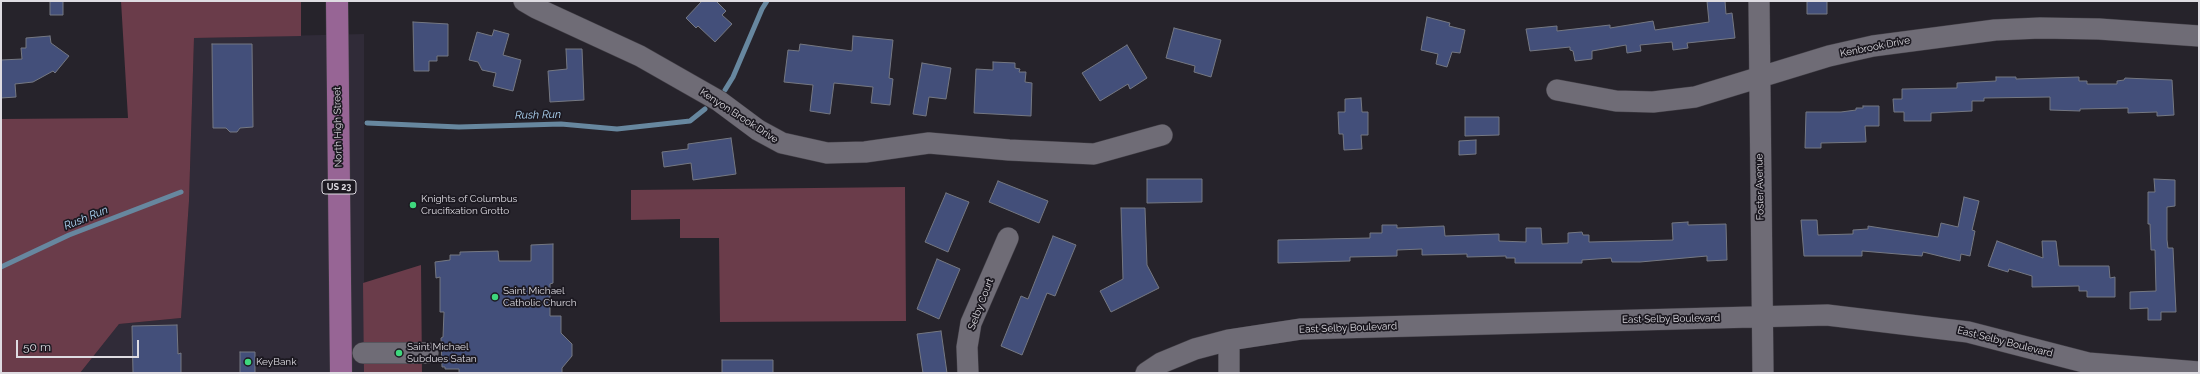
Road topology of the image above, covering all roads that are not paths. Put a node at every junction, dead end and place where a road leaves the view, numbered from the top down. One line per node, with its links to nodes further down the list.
1 (337, 1): 14 (main road, North High Street / US 23)
2 (524, 1): 7 (street, Kenyon Brook Drive)
3 (1759, 1): 5 (street, Foster Avenue)
4 (2199, 36): 5 (street, Kenbrook Drive)
5 (1760, 78): 6 (street, Kenbrook Drive); 9 (street, Foster Avenue)
6 (1557, 90)
7 (1162, 135)
8 (1008, 238): 15 (street, Selby Court)
9 (1762, 317): 10 (street, East Selby Boulevard); 13 (street, East Selby Boulevard); 18 (street, Foster Avenue)
10 (1229, 340): 16 (street, East Selby Boulevard); 17 (street)
11 (428, 352): 12 (street)
12 (363, 353)
13 (2199, 372)
14 (341, 373)
15 (968, 373)
16 (1146, 373)
17 (1229, 373)
18 (1763, 373)

